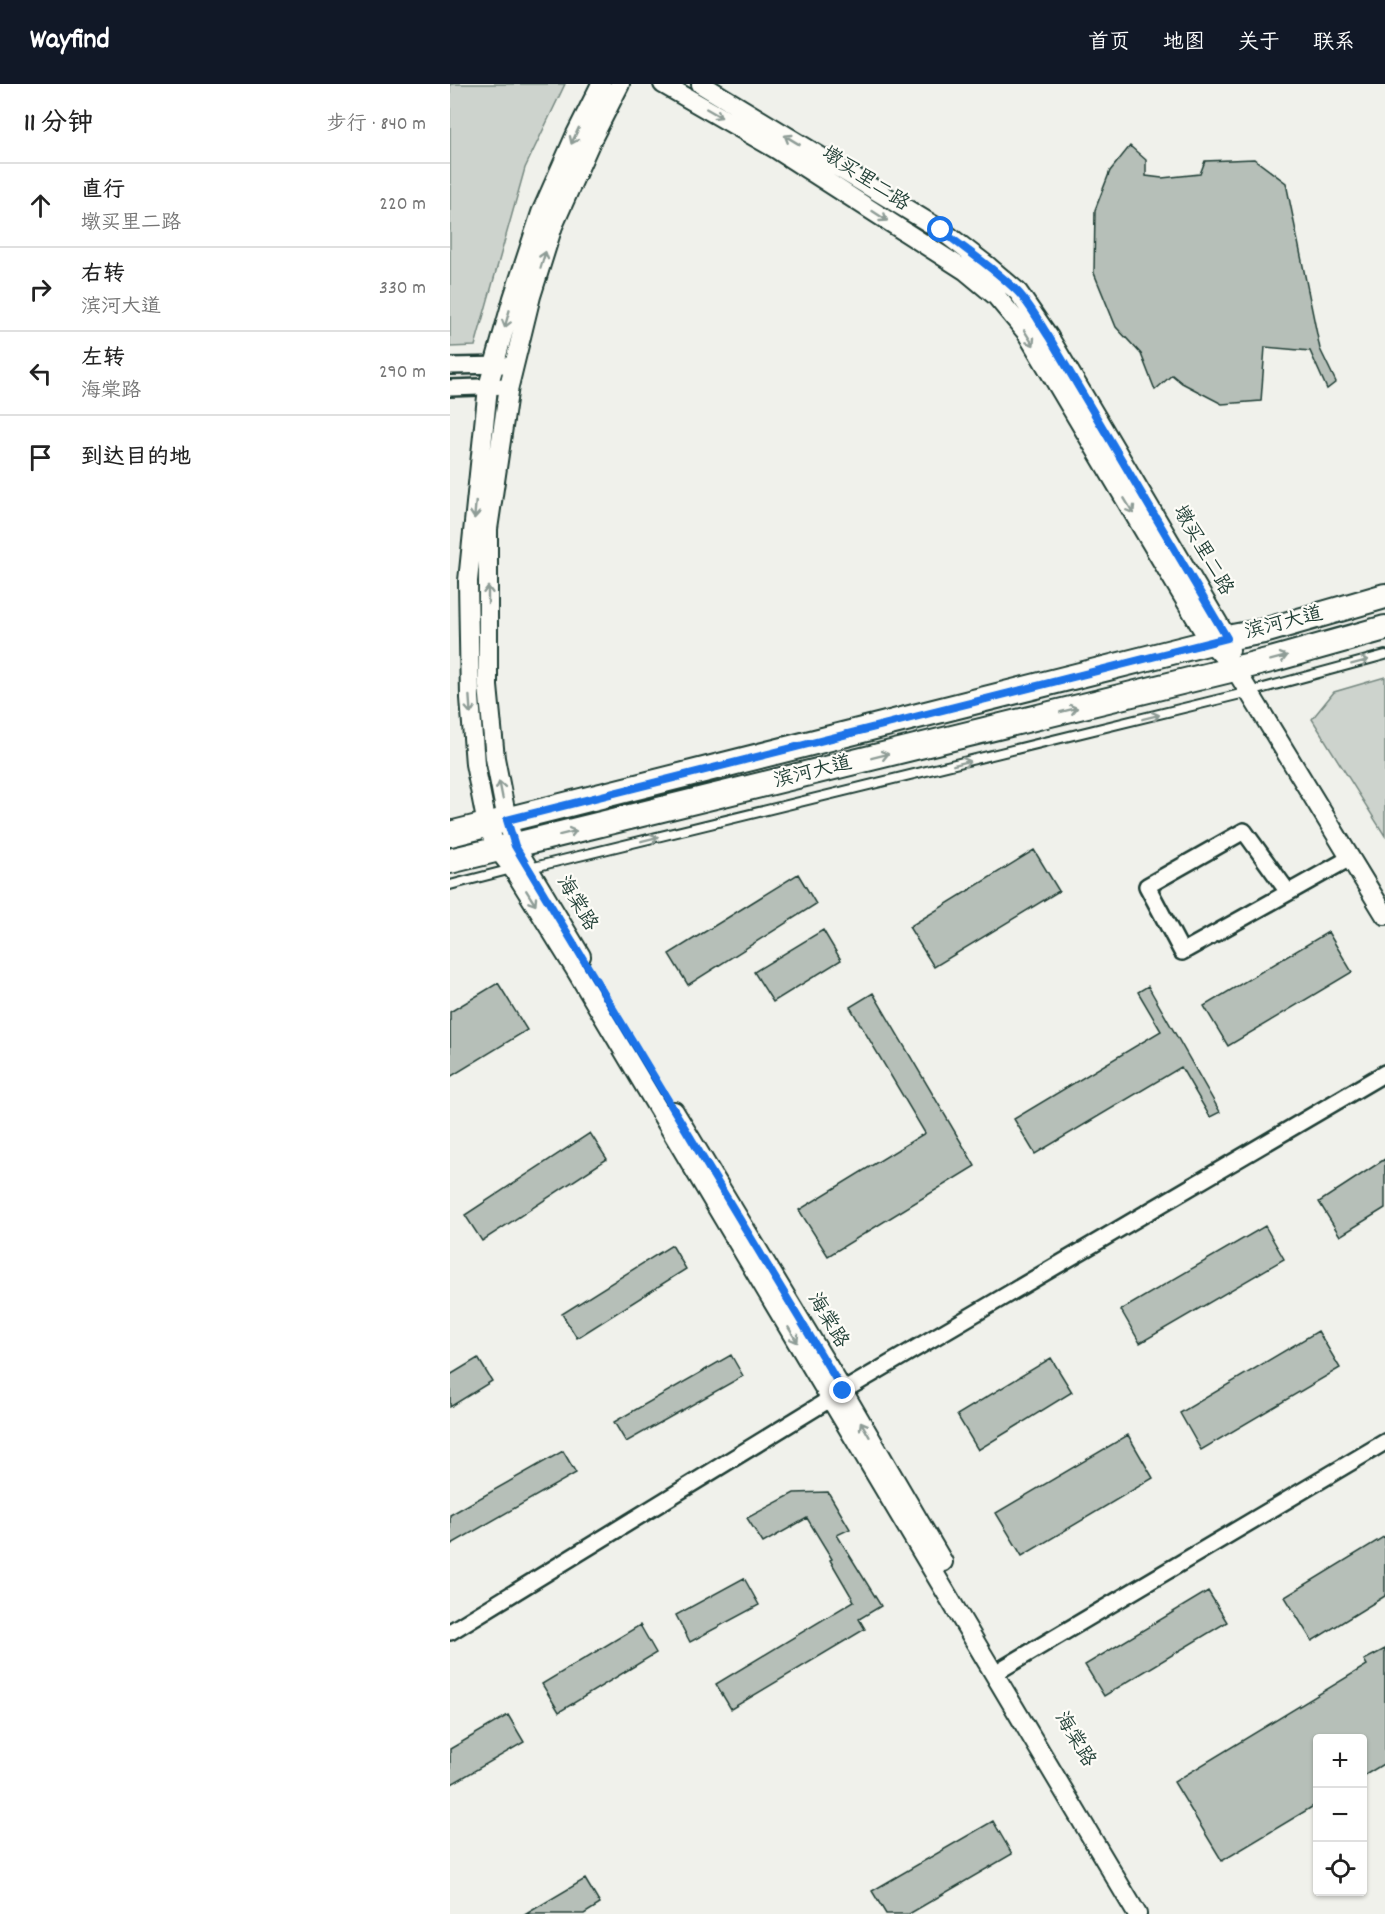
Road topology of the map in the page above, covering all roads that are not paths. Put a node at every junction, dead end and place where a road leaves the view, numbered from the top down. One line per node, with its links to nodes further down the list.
1 (602, 84): 6 (street, one-way to 6)
2 (621, 84): 5 (street, one-way to 2)
3 (663, 84): 13 (street, 墩买里二路, one-way to 13)
4 (701, 84): 13 (street, 墩买里二路, one-way to 4)
5 (514, 364): 6 (street); 8 (street)
6 (494, 365): 7 (street); 9 (street)
7 (450, 366)
8 (509, 386): 9 (street); 17 (street, one-way to 8)
9 (488, 387): 10 (street); 17 (street, one-way to 17)
10 (450, 388)
11 (1385, 596): 13 (main road, 滨河大道)
12 (1385, 628): 15 (main road, 滨河大道, one-way to 12)
13 (1218, 640): 15 (street, 墩买里二路); 17 (main road, 滨河大道)
14 (1385, 655): 16 (lane, one-way to 14)
15 (1235, 669): 16 (street, 墩买里二路); 19 (main road, 滨河大道, one-way to 15)
16 (1249, 692): 19 (lane, one-way to 16); 20 (street, 墩买里二路)
17 (497, 822): 18 (main road, 滨河大道); 19 (street, 海棠路)
18 (450, 834)
19 (514, 858): 21 (main road, 滨河大道); 22 (lane); 26 (street, 海棠路)
20 (1350, 858): 23 (street); 24 (street, 墩买里二路)
21 (450, 861)
22 (450, 885)
23 (1288, 892): 23 (street)
24 (1385, 915)
25 (1385, 1073): 26 (street)
26 (836, 1395): 28 (street); 29 (street, 海棠路)
27 (1385, 1442): 29 (street)
28 (450, 1632)
29 (1000, 1670): 30 (street, 海棠路); 31 (street, 海棠路)
30 (1137, 1914)
31 (1151, 1914)

